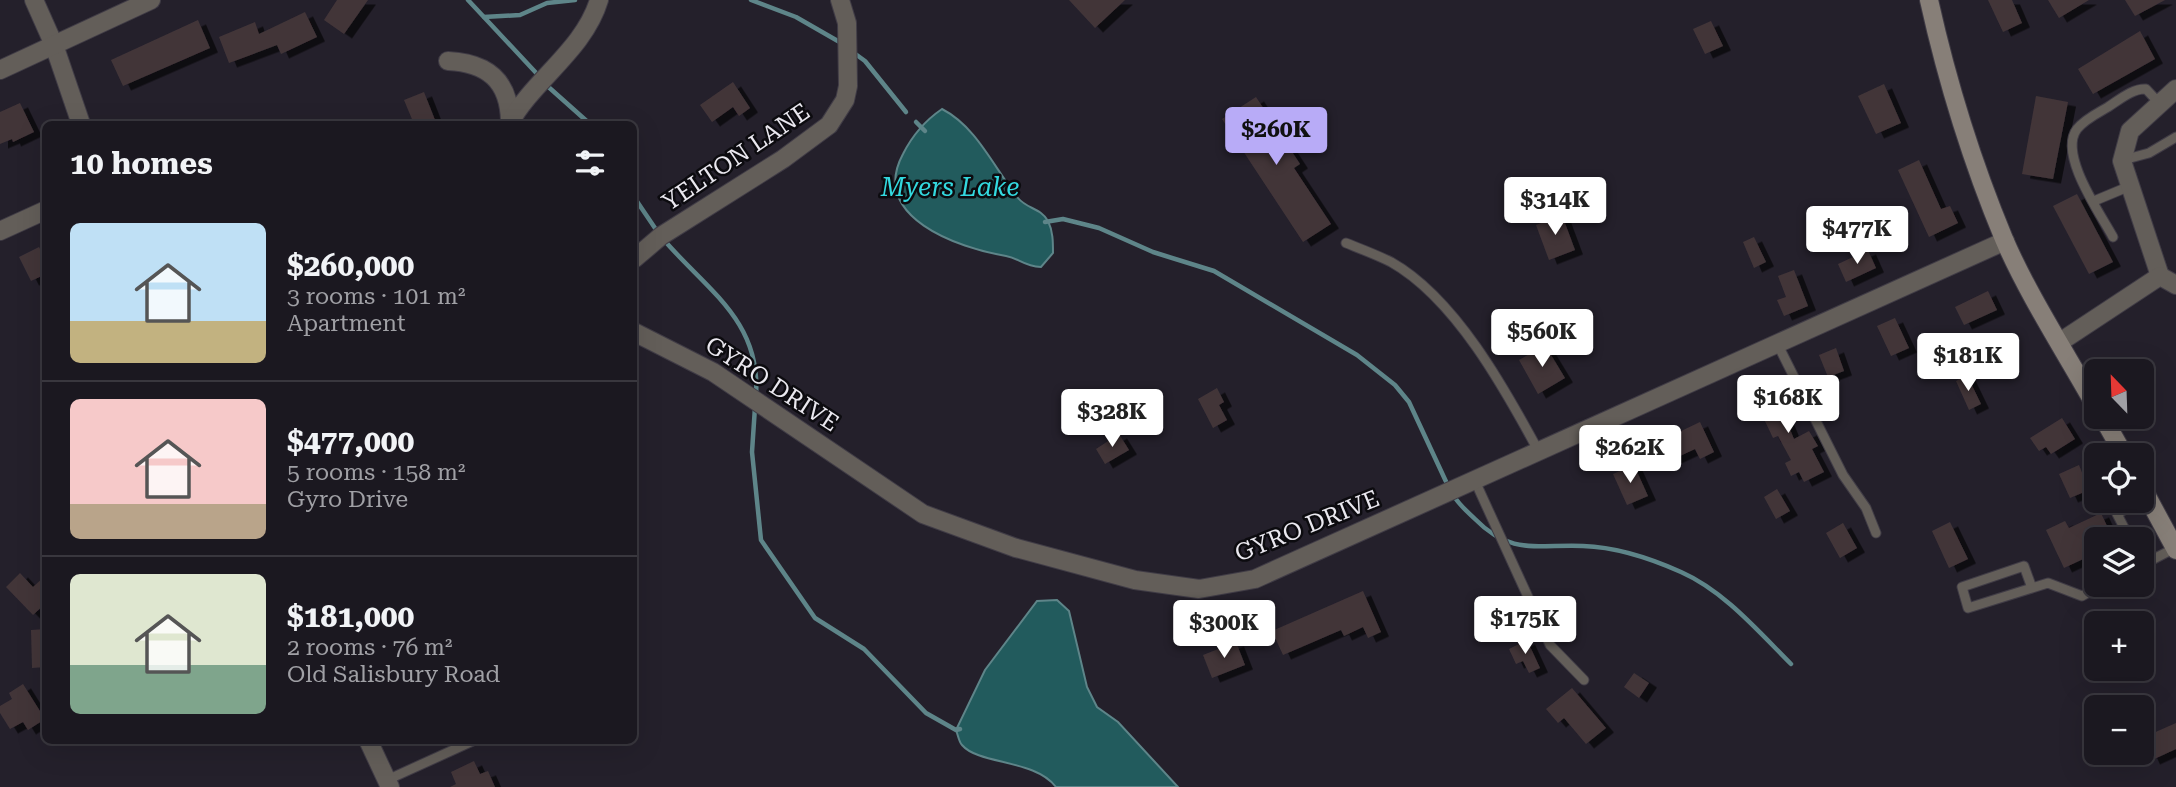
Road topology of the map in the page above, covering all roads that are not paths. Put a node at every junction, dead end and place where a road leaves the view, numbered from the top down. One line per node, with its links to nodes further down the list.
1 (34, 0): 6 (street)
2 (151, 0): 6 (street)
3 (599, 0): 13 (street)
4 (840, 0): 23 (street, YELTON LANE)
5 (1929, 0): 21 (main road)
6 (54, 45): 8 (street); 11 (street)
7 (448, 61): 12 (street)
8 (0, 69)
9 (2176, 89): 10 (street)
10 (2160, 104): 15 (street); 17 (lane)
11 (80, 121)
12 (509, 121)
13 (511, 121)
14 (2176, 137): 15 (lane)
15 (2122, 161): 16 (street)
16 (2130, 186): 17 (lane); 24 (street)
17 (2094, 201): 20 (lane)
18 (42, 212): 19 (street)
19 (0, 231)
20 (2113, 237)
21 (2005, 241): 26 (main road); 27 (street, GYRO DRIVE)
22 (1346, 243): 29 (lane)
23 (637, 256)
24 (2168, 281): 26 (street)
25 (637, 334): 30 (street, GYRO DRIVE)
26 (2060, 342): 28 (main road)
27 (1778, 345): 29 (street, GYRO DRIVE); 32 (lane)
28 (2084, 385)
29 (1539, 452): 30 (street, GYRO DRIVE)
30 (1475, 481): 37 (lane)
31 (2154, 513): 33 (main road)
32 (1876, 533)
33 (2176, 549): 34 (lane)
34 (2154, 559)
35 (2032, 588): 35 (lane); 36 (lane)
36 (2084, 595)
37 (1584, 680)
38 (370, 744): 40 (street)
39 (467, 744): 40 (lane)
40 (389, 784)

